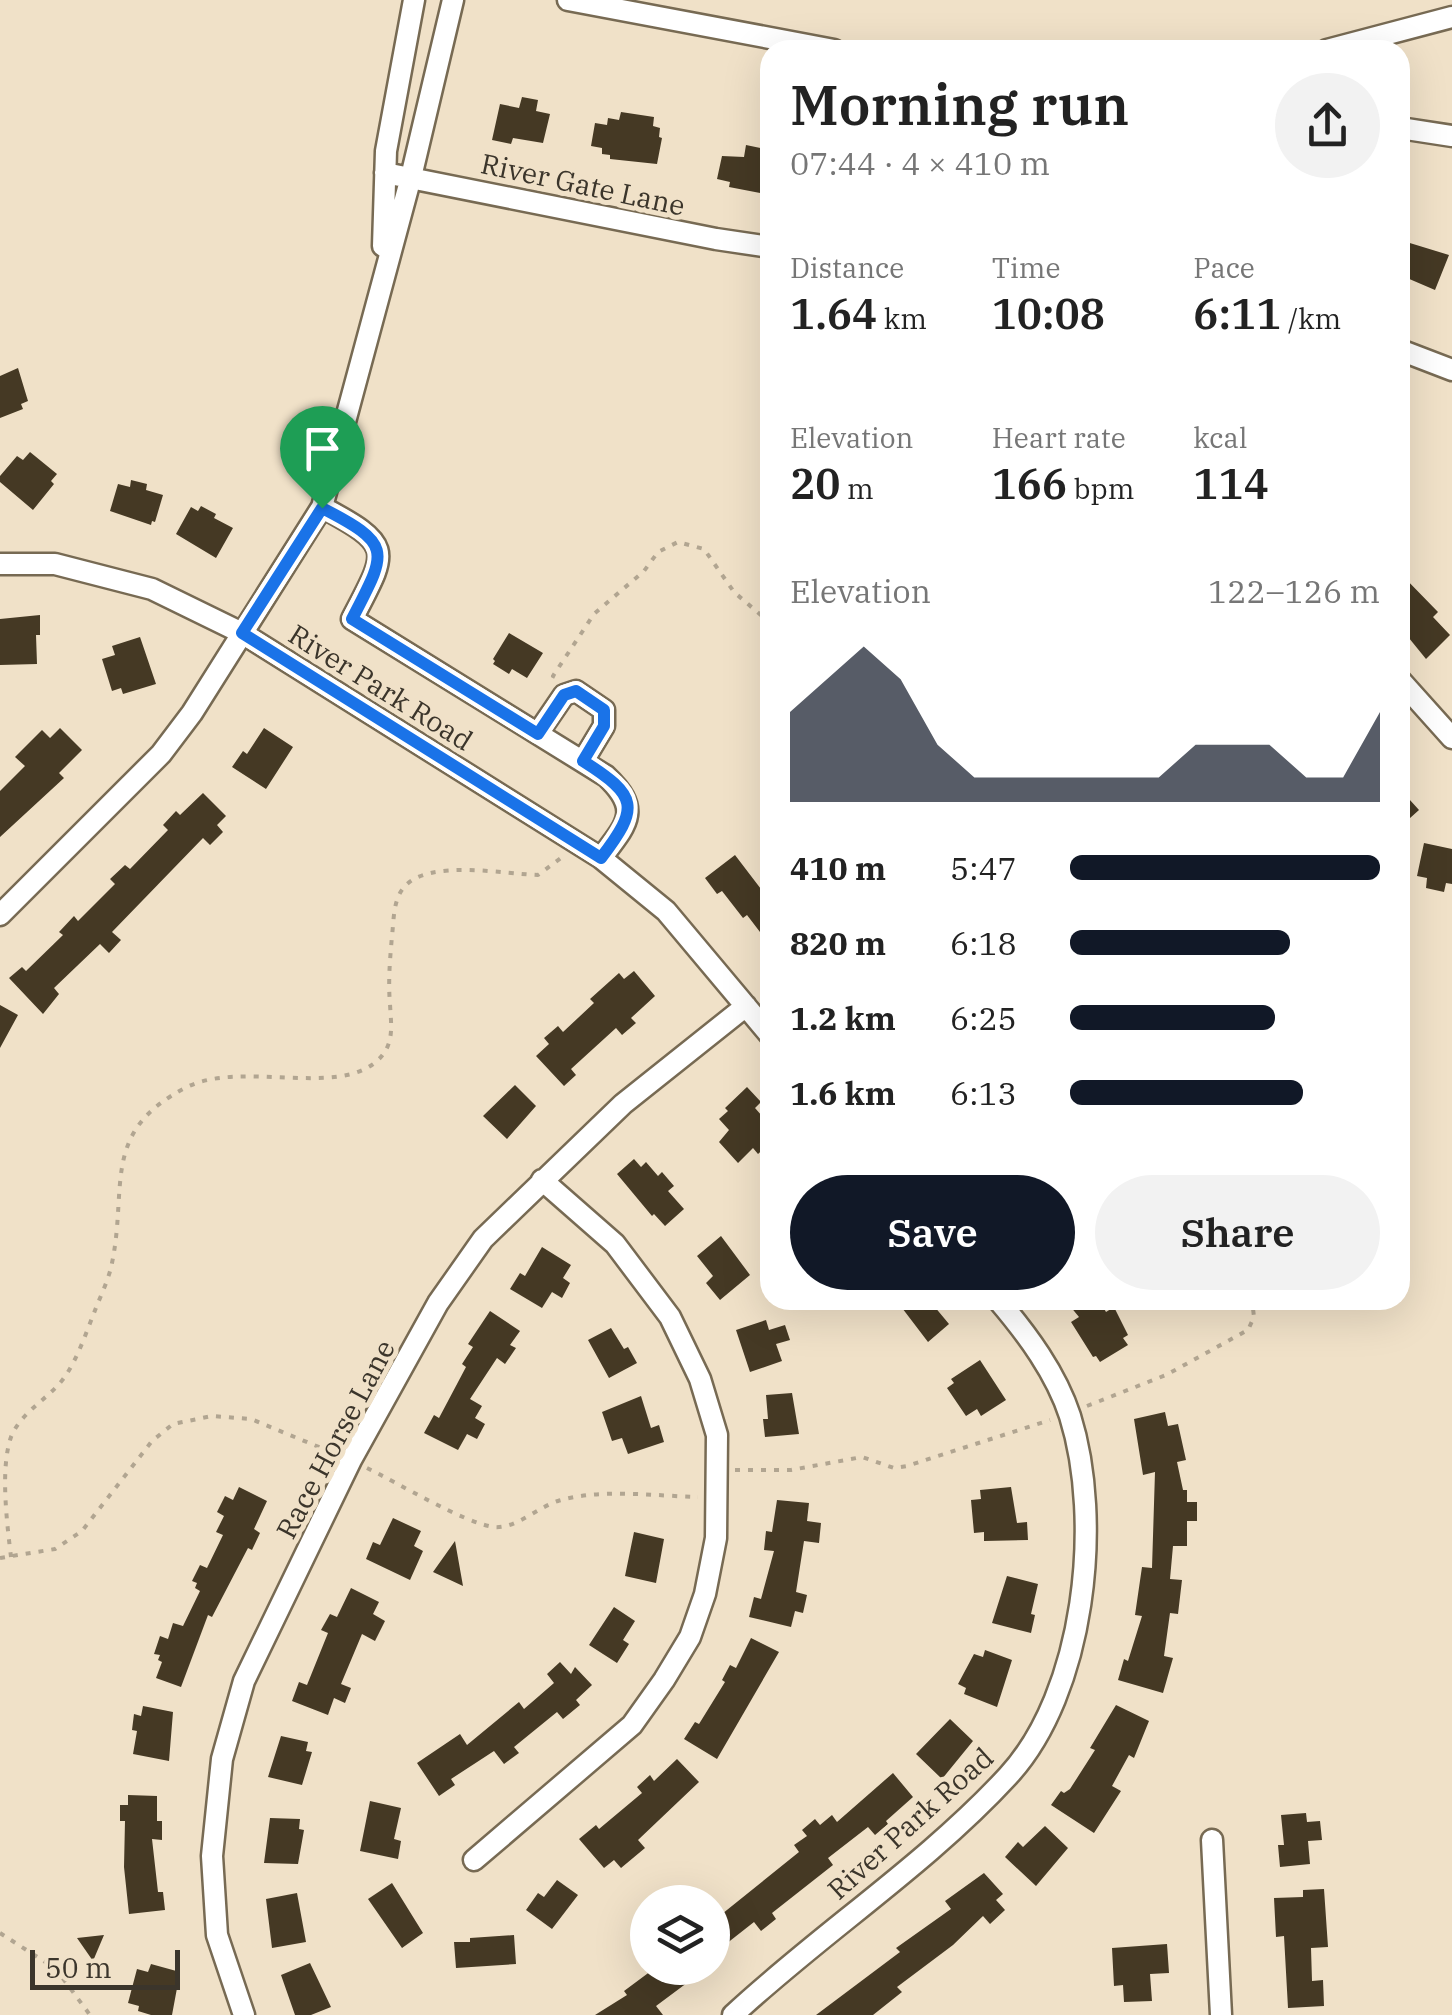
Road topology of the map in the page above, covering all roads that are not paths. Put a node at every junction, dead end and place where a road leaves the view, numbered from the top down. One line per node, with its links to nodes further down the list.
1 (414, 0): 9 (street)
2 (453, 0): 10 (street)
3 (568, 0): 5 (street)
4 (1452, 17): 6 (street)
5 (781, 40)
6 (1364, 40)
7 (1410, 130): 8 (street)
8 (1452, 136)
9 (385, 173): 10 (street, River Gate Lane); 12 (street)
10 (410, 177): 11 (street, River Gate Lane); 12 (street)
11 (760, 245)
12 (382, 273): 15 (street)
13 (1410, 354): 14 (street)
14 (1452, 370)
15 (322, 508): 17 (street); 19 (street)
16 (0, 564): 17 (street, River Park Road)
17 (242, 633): 22 (street, River Park Road); 23 (street)
18 (1410, 691): 20 (street)
19 (538, 734): 21 (street); 21 (street)
20 (1452, 738)
21 (583, 761): 22 (street)
22 (601, 858): 24 (street, River Park Road)
23 (0, 915)
24 (746, 1006): 25 (street, River Park Road); 26 (street, Race Horse Lane)
25 (760, 1022)
26 (542, 1180): 29 (street); 30 (street, Race Horse Lane)
27 (1006, 1310): 31 (street, River Park Road)
28 (1212, 1840): 32 (street)
29 (474, 1860)
30 (244, 2015)
31 (733, 2015)
32 (1221, 2015)

